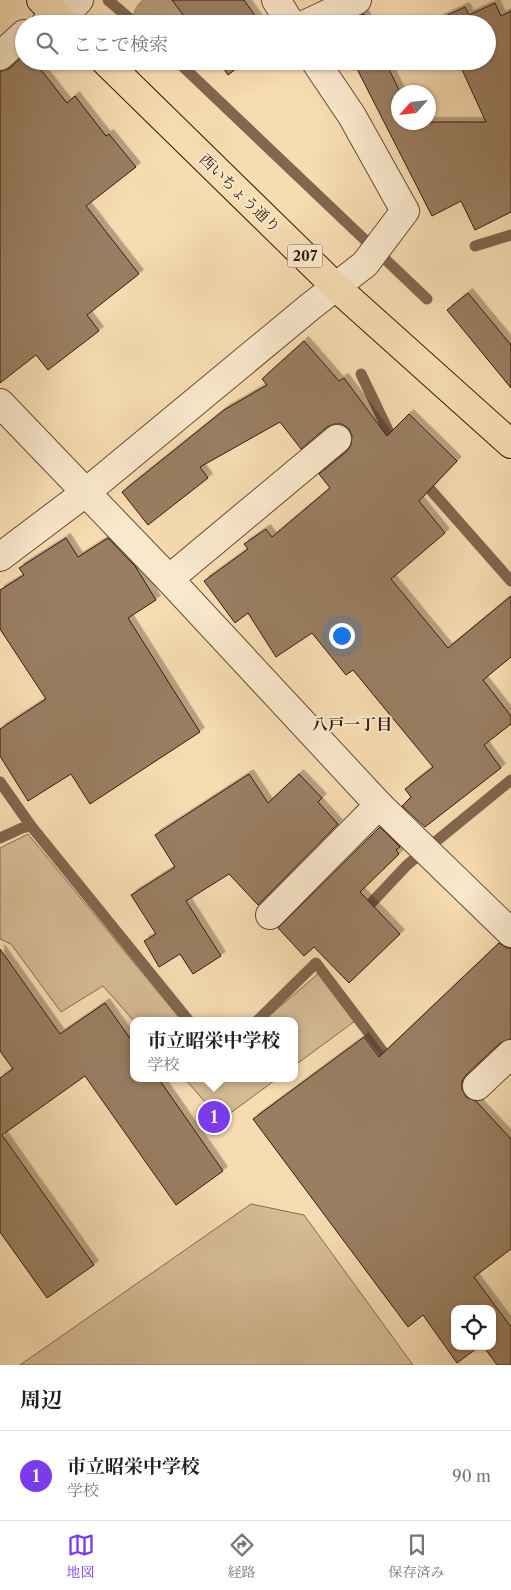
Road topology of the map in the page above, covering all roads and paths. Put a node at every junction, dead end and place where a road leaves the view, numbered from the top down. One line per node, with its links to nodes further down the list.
1 (41, 0): 4 (highway)
2 (276, 0): 5 (street)
3 (357, 0): 6 (street)
4 (60, 15)
5 (285, 15)
6 (325, 15)
7 (15, 42): 8 (street)
8 (0, 56)
9 (114, 70): 11 (highway, 西いちょう通り / 207)
10 (321, 70): 11 (street)
11 (336, 287): 14 (highway, 西いちょう通り / 207); 15 (street)
12 (0, 403): 15 (street)
13 (337, 439): 17 (street)
14 (511, 444)
15 (85, 493): 16 (street); 17 (street)
16 (0, 557)
17 (169, 579): 18 (street)
18 (379, 805): 19 (street); 20 (street)
19 (270, 915)
20 (511, 933)
21 (511, 1054): 22 (street)
22 (477, 1086)

